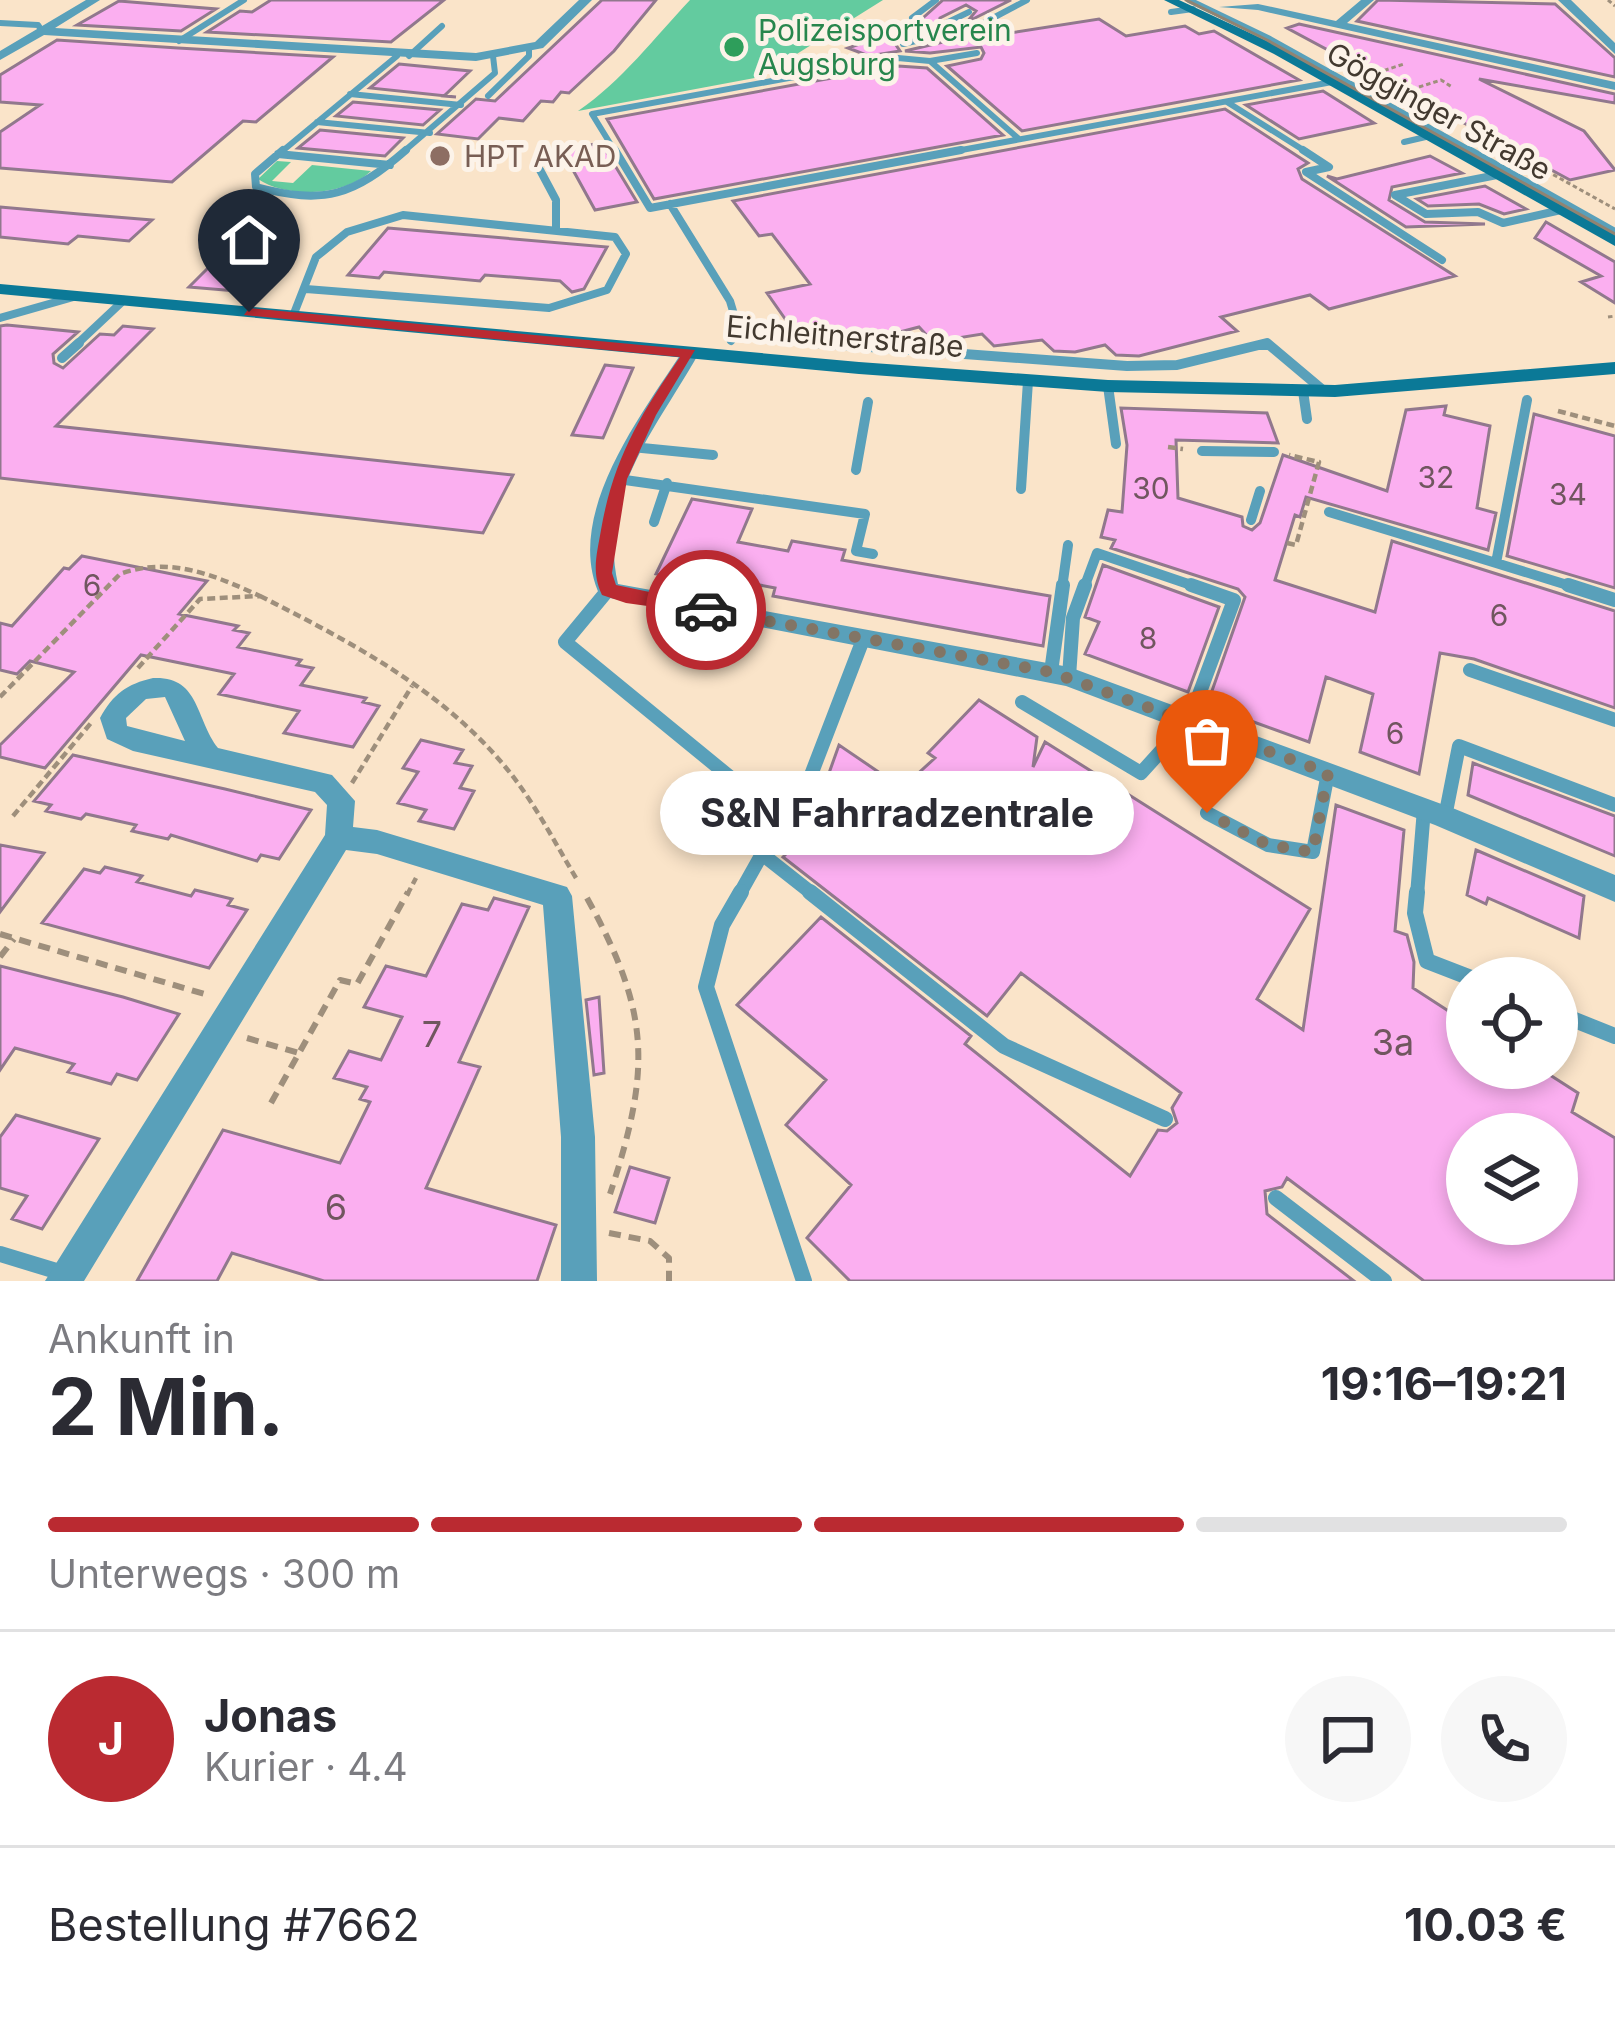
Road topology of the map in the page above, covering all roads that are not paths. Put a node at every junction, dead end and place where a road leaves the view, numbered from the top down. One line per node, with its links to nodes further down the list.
1 (94, 0): 18 (street)
2 (244, 0): 21 (lane)
3 (586, 0): 23 (street)
4 (936, 0): 13 (lane)
5 (1027, 0): 22 (lane)
6 (1367, 0): 17 (street)
7 (1564, 0): 24 (street)
8 (1215, 2): 17 (street); 48 (main road, Gögginger Straße)
9 (1191, 4): 10 (main road, Gögginger Straße); 30 (main road, Gögginger Straße); 48 (lane)
10 (1170, 6)
11 (964, 14): 15 (lane)
12 (23, 16): 14 (lane)
13 (912, 18)
14 (3, 23): 18 (lane)
15 (944, 24)
16 (442, 26): 27 (lane)
17 (1337, 26): 31 (street)
18 (40, 28): 20 (street); 26 (street)
19 (153, 29): 20 (lane)
20 (140, 38): 21 (street)
21 (179, 40): 27 (street)
22 (904, 44)
23 (529, 49): 28 (street); 33 (lane)
24 (1615, 50)
25 (977, 53): 29 (lane)
26 (0, 56)
27 (403, 56): 28 (street); 32 (lane)
28 (494, 56): 35 (lane)
29 (930, 61): 39 (lane); 45 (lane)
30 (1332, 82): 34 (lane); 38 (main road, Gögginger Straße)
31 (1615, 86)
32 (350, 94): 35 (lane); 36 (lane)
33 (488, 96)
34 (1226, 101): 39 (lane); 49 (lane)
35 (460, 105): 37 (lane)
36 (316, 122): 37 (lane); 41 (lane)
37 (430, 133): 42 (lane)
38 (1430, 136): 40 (lane); 44 (main road, Gögginger Straße)
39 (1019, 140): 45 (lane)
40 (1404, 142)
41 (278, 154): 42 (lane); 42 (lane)
42 (392, 166)
43 (540, 170): 47 (lane)
44 (1497, 175): 46 (main road, Gögginger Straße); 46 (lane)
45 (670, 204): 61 (lane)
46 (1562, 210): 48 (main road, Gögginger Straße)
47 (556, 228): 51 (lane); 51 (lane)
48 (1615, 232)
49 (1442, 260)
50 (0, 290): 52 (main road, Eichleitnerstraße)
51 (306, 290): 54 (lane)
52 (77, 296): 53 (main road, Eichleitnerstraße); 55 (lane)
53 (124, 300): 54 (main road, Eichleitnerstraße); 57 (lane)
54 (293, 316): 56 (main road, Eichleitnerstraße)
55 (0, 318)
56 (689, 353): 59 (main road, Eichleitnerstraße); 66 (street)
57 (62, 358)
58 (1615, 368): 61 (main road, Eichleitnerstraße)
59 (1028, 381): 60 (main road, Eichleitnerstraße); 73 (lane)
60 (1108, 386): 61 (main road, Eichleitnerstraße); 65 (lane)
61 (1314, 391): 64 (lane)
62 (1527, 400): 80 (lane)
63 (868, 402): 70 (lane)
64 (1306, 419)
65 (1116, 444)
66 (632, 447): 69 (lane); 71 (street)
67 (1202, 452): 68 (lane)
68 (1274, 452)
69 (713, 455)
70 (856, 470)
71 (618, 479): 72 (lane); 81 (street)
72 (667, 483): 77 (lane); 79 (lane)
73 (1021, 489)
74 (1260, 491): 76 (lane)
75 (1329, 512): 80 (lane)
76 (1250, 520)
77 (654, 523)
78 (1068, 545): 85 (lane)
79 (872, 554)
80 (1496, 563): 82 (lane)
81 (608, 590): 83 (street); 94 (lane)
82 (1615, 600)
83 (864, 638): 85 (street); 94 (lane)
84 (1470, 670): 88 (lane)
85 (1060, 675): 87 (street); 87 (lane)
86 (1022, 702): 87 (lane)
87 (1190, 719): 90 (street)
88 (1615, 720)
89 (207, 753): 95 (street)
90 (1328, 773): 92 (lane); 93 (street)
91 (1615, 805): 93 (lane)
92 (1207, 813)
93 (1435, 813): 97 (street); 98 (lane)
94 (791, 827): 96 (lane)
95 (339, 837): 104 (street); 105 (street)
96 (762, 854): 101 (lane); 106 (lane)
97 (1615, 889)
98 (1446, 968)
99 (1578, 1021): 100 (lane)
100 (1615, 1036)
101 (1165, 1119)
102 (1276, 1198): 107 (lane)
103 (0, 1254): 104 (lane)
104 (65, 1277)
105 (579, 1281)
106 (804, 1281)
107 (1384, 1281)

